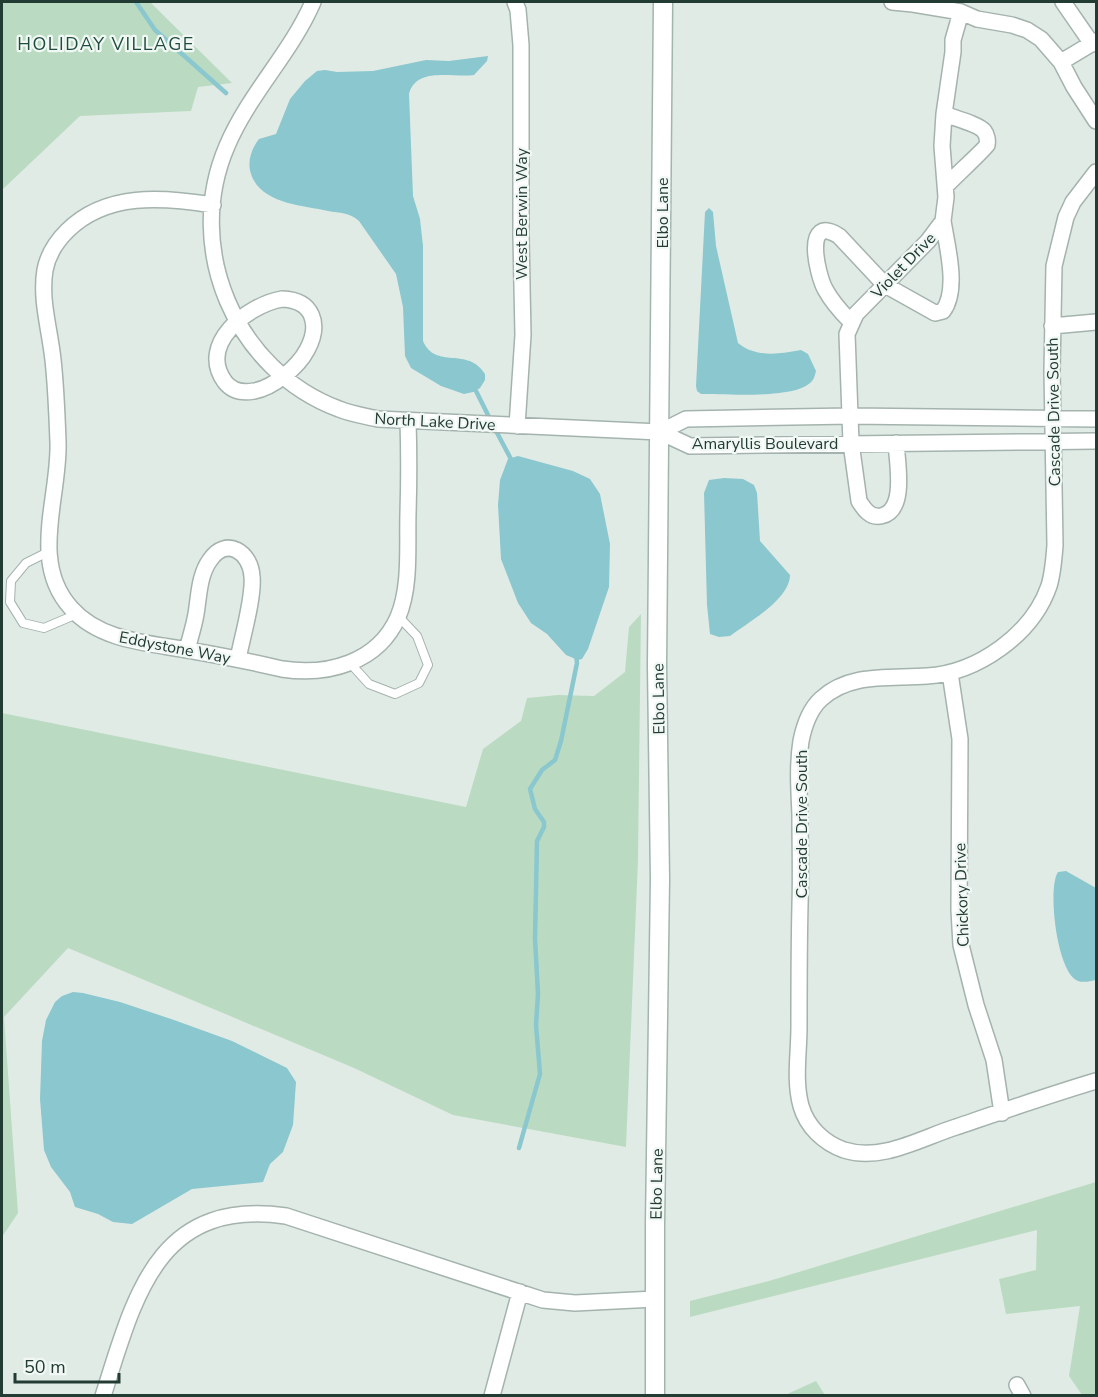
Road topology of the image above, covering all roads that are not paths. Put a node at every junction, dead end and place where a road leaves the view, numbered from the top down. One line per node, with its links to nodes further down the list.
1 (313, 2): 14 (street, North Lake Drive)
2 (515, 2): 26 (street, West Berwin Way)
3 (663, 2): 27 (street, Elbo Lane)
4 (892, 2): 6 (street)
5 (1062, 2): 8 (street)
6 (912, 3): 7 (street)
7 (962, 12): 9 (street); 10 (street, Violet Drive)
8 (1094, 42): 9 (street)
9 (1061, 62): 11 (street)
10 (944, 114): 13 (street, Violet Drive); 13 (street)
11 (1096, 121)
12 (1096, 172): 20 (street, Cascade Drive South)
13 (946, 186): 15 (street, Violet Drive)
14 (213, 205): 17 (street, North Lake Drive); 32 (street, Eddystone Way)
15 (943, 221): 16 (street, Violet Drive); 16 (street)
16 (885, 285): 18 (street, Violet Drive); 18 (street)
17 (238, 322): 21 (street, North Lake Drive); 21 (street); 21 (street)
18 (851, 322): 22 (street)
19 (1096, 322): 20 (street)
20 (1052, 326): 23 (street, Cascade Drive South)
21 (283, 376): 25 (street, North Lake Drive)
22 (851, 416): 23 (street, Amaryllis Boulevard); 27 (street, Amaryllis Boulevard); 30 (street)
23 (1052, 418): 24 (street, Amaryllis Boulevard); 28 (street, Cascade Drive South)
24 (1096, 419)
25 (408, 421): 26 (street, North Lake Drive); 34 (street, Eddystone Way)
26 (517, 426): 27 (street, North Lake Drive)
27 (660, 432): 30 (street, Amaryllis Boulevard); 42 (street, Elbo Lane)
28 (1053, 441): 29 (street, Amaryllis Boulevard); 31 (street, Amaryllis Boulevard); 38 (street, Cascade Drive South)
29 (1096, 441)
30 (851, 443): 31 (street, Amaryllis Boulevard); 31 (street)
31 (896, 443)
32 (48, 552): 33 (street, Eddystone Way); 33 (lane)
33 (77, 614): 35 (street, Eddystone Way)
34 (398, 616): 37 (street, Eddystone Way); 37 (lane)
35 (187, 650): 36 (street, Eddystone Way); 36 (street)
36 (238, 659): 37 (street, Eddystone Way)
37 (350, 663)
38 (950, 673): 40 (street, Chickory Drive); 40 (street, Cascade Drive South)
39 (1096, 1080): 40 (street, Cascade Drive South)
40 (1002, 1113)
41 (520, 1292): 42 (street); 43 (street); 44 (street)
42 (655, 1299): 45 (street, Elbo Lane)
43 (103, 1395)
44 (492, 1395)
45 (656, 1395)

